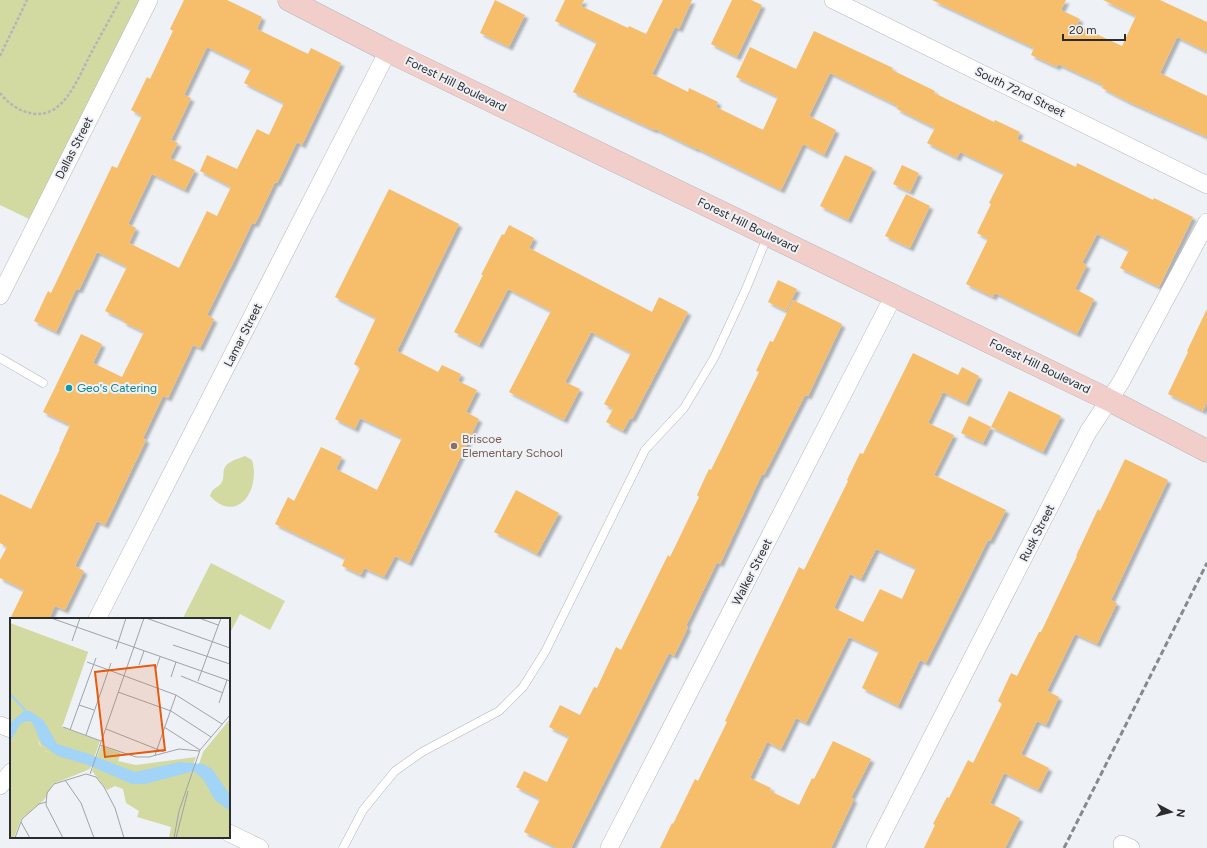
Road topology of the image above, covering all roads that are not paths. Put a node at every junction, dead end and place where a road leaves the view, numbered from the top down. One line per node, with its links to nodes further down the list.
1 (149, 0): 9 (street, Dallas Street)
2 (289, 0): 4 (street, Forest Hill Boulevard)
3 (833, 0): 5 (street, South 72nd Street)
4 (388, 51): 7 (street, Forest Hill Boulevard); 14 (street, Lamar Street)
5 (1207, 185)
6 (1207, 222): 12 (street, Rusk Street)
7 (768, 234): 8 (street, Forest Hill Boulevard); 21 (lane)
8 (894, 295): 12 (street, Forest Hill Boulevard); 22 (street, Walker Street)
9 (0, 296)
10 (0, 358): 11 (lane)
11 (43, 383)
12 (1109, 400): 13 (street, Forest Hill Boulevard); 23 (street, Rusk Street)
13 (1207, 451)
14 (98, 618)
15 (0, 725): 16 (street)
16 (10, 730)
17 (10, 773): 18 (street)
18 (0, 786)
19 (230, 833): 20 (street)
20 (260, 848)
21 (343, 848)
22 (609, 848)
23 (876, 848)

